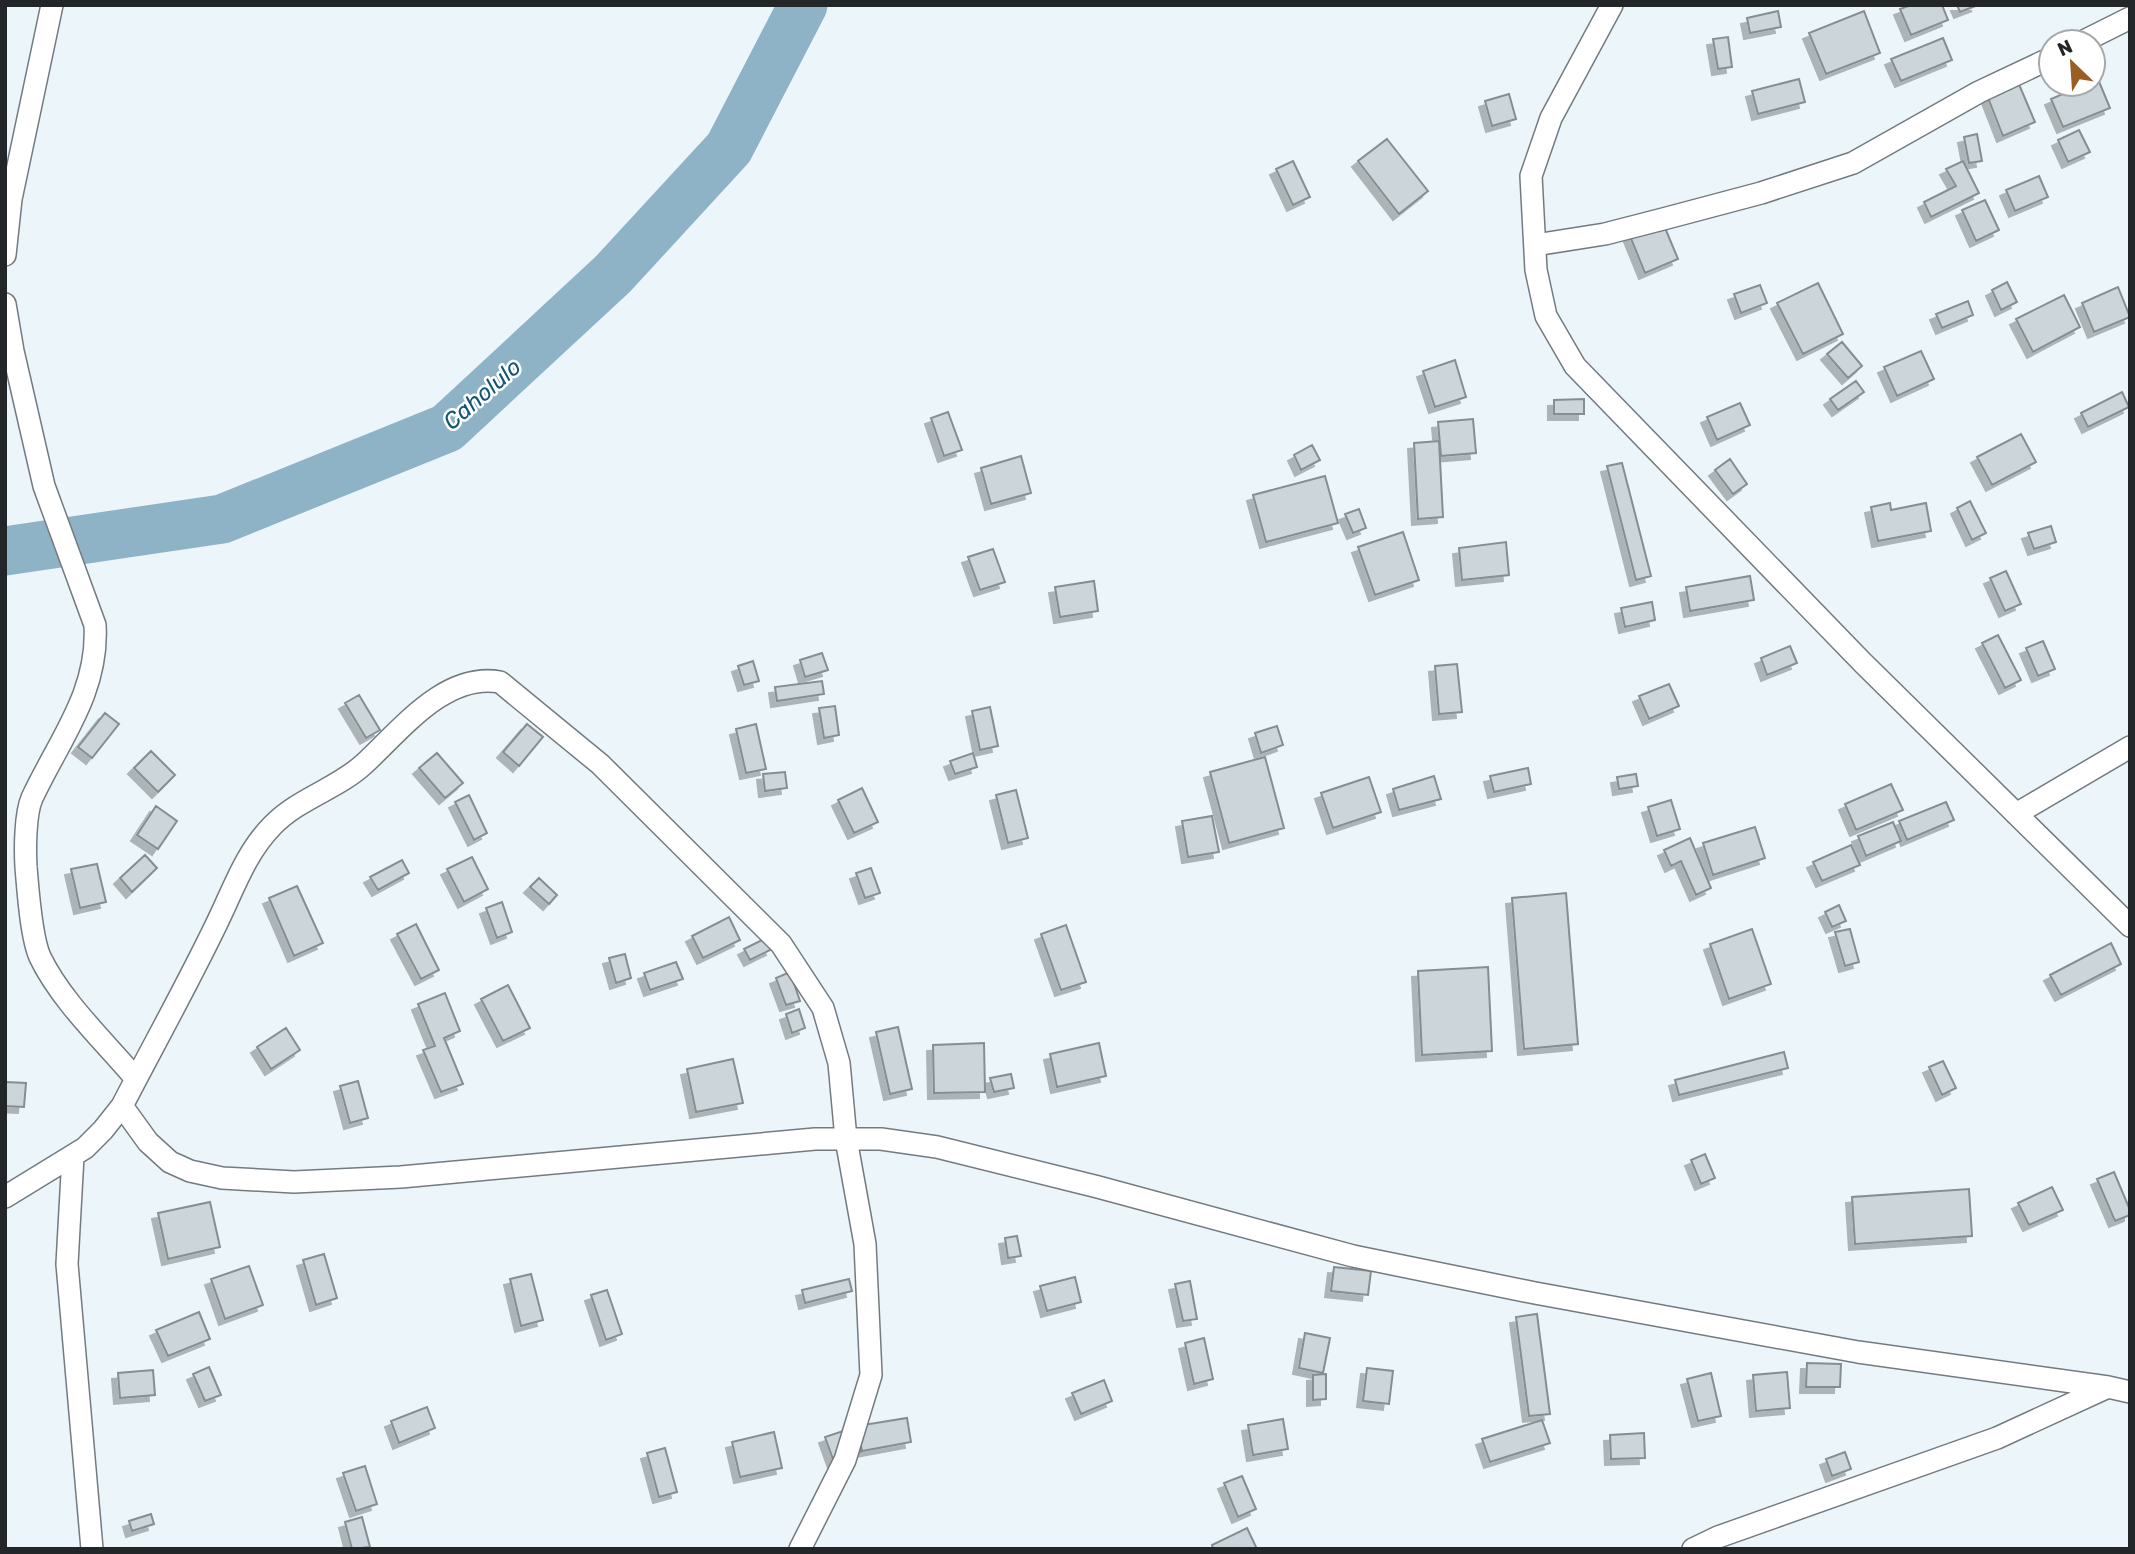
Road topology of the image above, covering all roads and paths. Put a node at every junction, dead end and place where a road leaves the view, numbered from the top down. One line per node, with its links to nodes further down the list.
1 (52, 5): 7 (street)
2 (1612, 5): 6 (street)
3 (2130, 18): 4 (street)
4 (2107, 30)
5 (2037, 65): 6 (street)
6 (1535, 245): 10 (street)
7 (5, 255)
8 (5, 304): 12 (street)
9 (2130, 747): 10 (street)
10 (2016, 814): 11 (street)
11 (2130, 926)
12 (136, 1079): 13 (street); 14 (street)
13 (122, 1106): 14 (street); 15 (street)
14 (846, 1139): 17 (street); 20 (street)
15 (73, 1156): 16 (street); 19 (street)
16 (5, 1197)
17 (2108, 1387): 18 (street); 21 (street)
18 (2130, 1392)
19 (92, 1549)
20 (800, 1549)
21 (1693, 1549)

